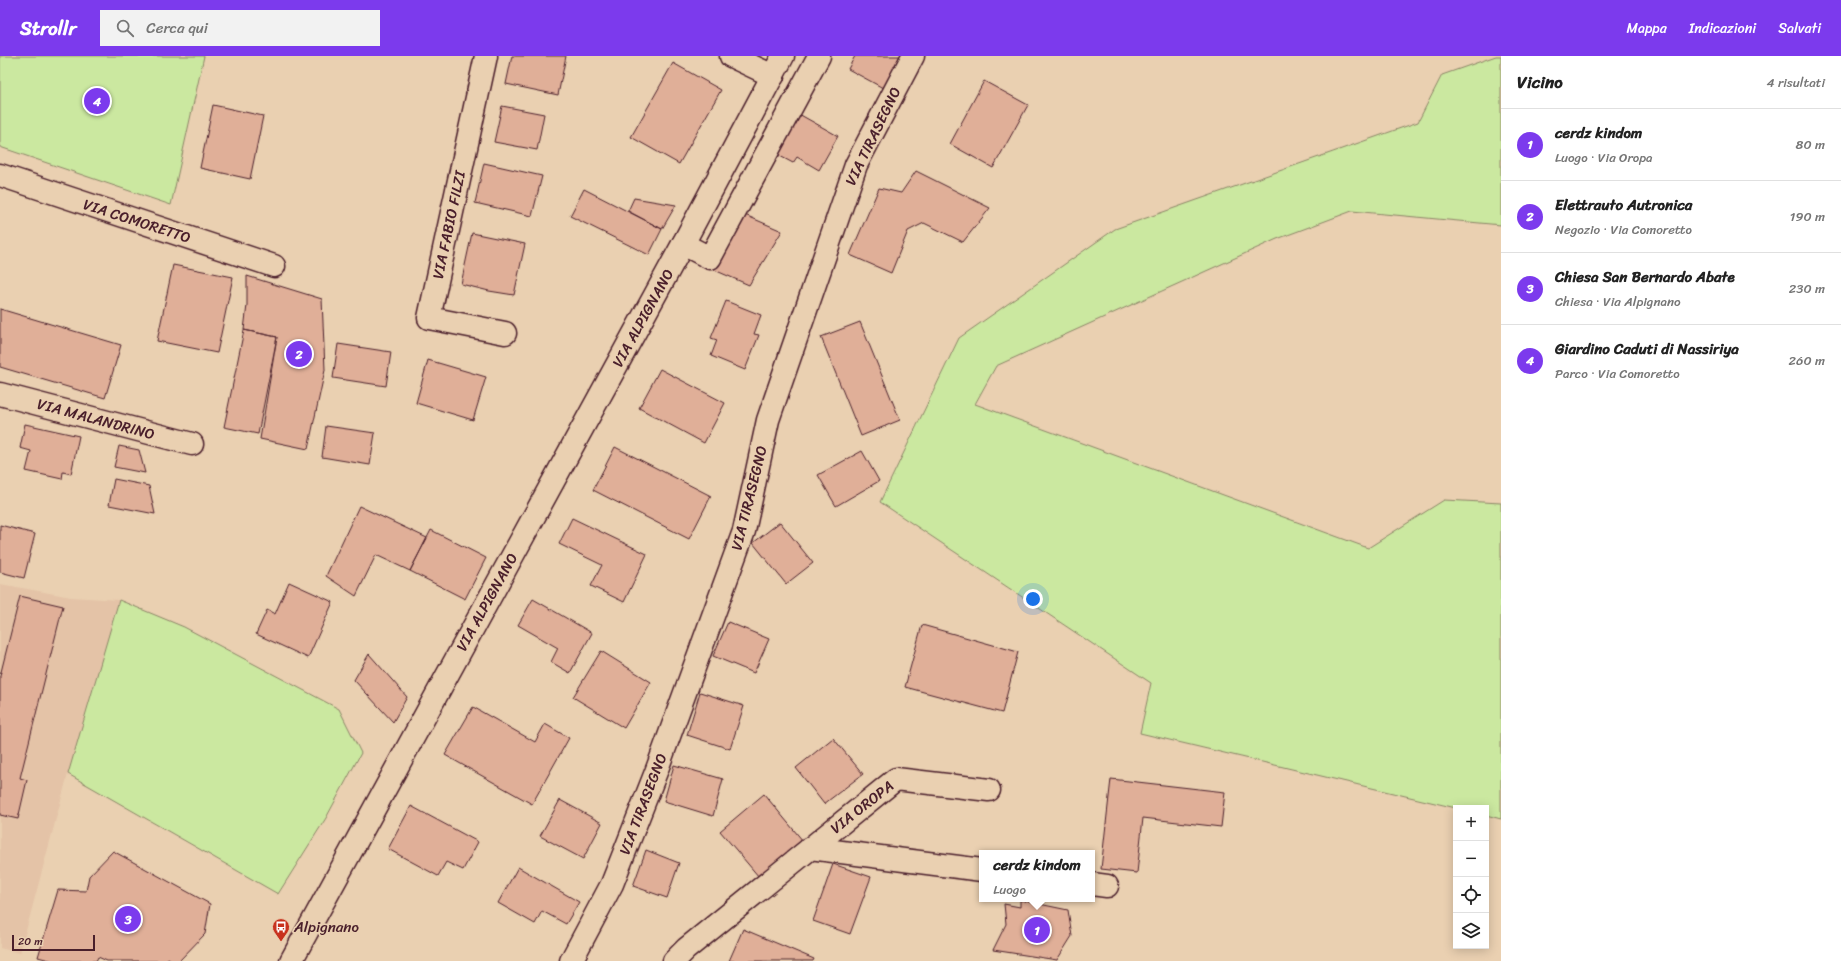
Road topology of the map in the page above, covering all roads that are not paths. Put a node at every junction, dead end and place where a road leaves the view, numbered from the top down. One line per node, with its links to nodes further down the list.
1 (486, 56): 10 (street, VIA FABIO FILZI)
2 (731, 56): 6 (street)
3 (783, 56): 6 (street, VIA ALPIGNANO)
4 (819, 56): 8 (street)
5 (913, 56): 17 (street, VIA TIRASEGNO)
6 (773, 76): 8 (street, VIA ALPIGNANO)
7 (0, 175): 9 (street, VIA COMORETTO)
8 (683, 244): 16 (street, VIA ALPIGNANO)
9 (274, 266)
10 (505, 333)
11 (0, 394): 12 (street, VIA MALANDRINO)
12 (192, 444)
13 (989, 790): 14 (street, VIA OROPA)
14 (810, 848): 15 (street, VIA OROPA); 18 (street, VIA OROPA)
15 (979, 870)
16 (291, 961)
17 (572, 961)
18 (674, 961)

